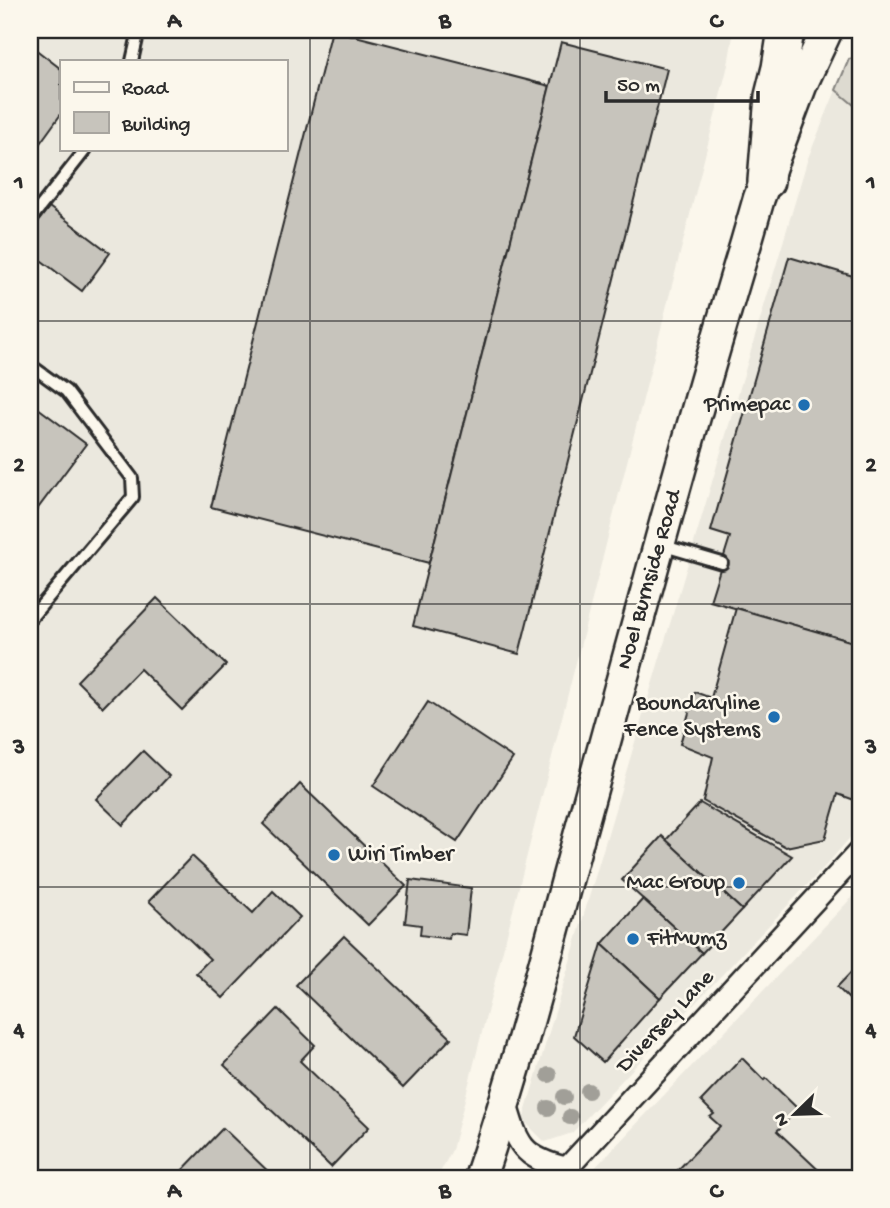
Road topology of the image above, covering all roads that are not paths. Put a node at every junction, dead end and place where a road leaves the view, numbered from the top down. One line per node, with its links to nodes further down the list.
1 (139, 30): 4 (lane)
2 (786, 30): 6 (main road)
3 (827, 30): 6 (main road, Noel Burnside Road)
4 (132, 60)
5 (85, 150): 7 (lane)
6 (766, 181): 9 (main road, Noel Burnside Road)
7 (30, 220)
8 (30, 365): 11 (lane)
9 (659, 545): 10 (lane); 13 (main road, Noel Burnside Road)
10 (722, 563)
11 (30, 619)
12 (860, 850): 14 (street, Diversey Lane)
13 (505, 1100): 14 (street); 15 (main road, Noel Burnside Road)
14 (567, 1175): 16 (street, Diversey Lane)
15 (480, 1178)
16 (541, 1178)

